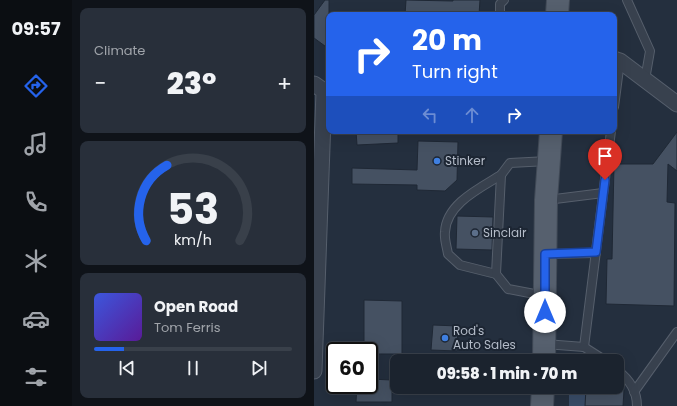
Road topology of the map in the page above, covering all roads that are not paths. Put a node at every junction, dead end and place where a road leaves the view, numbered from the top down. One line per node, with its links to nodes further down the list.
1 (504, 0): 4 (lane)
2 (558, 0): 5 (main road)
3 (627, 0): 7 (lane)
4 (500, 12)
5 (557, 12)
6 (617, 60): 7 (street)
7 (645, 80): 9 (street)
8 (314, 84): 12 (street)
9 (677, 104)
10 (551, 134): 13 (main road)
11 (611, 134): 15 (lane)
12 (318, 136): 25 (street)
13 (548, 161): 14 (lane); 16 (main road)
14 (501, 175): 19 (lane); 19 (lane)
15 (603, 192): 16 (lane); 17 (lane)
16 (546, 200): 18 (main road)
17 (596, 252): 18 (lane); 22 (lane)
18 (545, 254): 20 (main road)
19 (496, 274): 20 (lane)
20 (545, 296): 23 (main road)
21 (677, 332): 27 (lane)
22 (584, 347): 23 (lane); 24 (lane)
23 (544, 352)
24 (595, 354)
25 (314, 371)
26 (624, 375): 27 (lane)
27 (634, 392): 30 (lane)
28 (543, 394): 29 (main road)
29 (542, 406)
30 (638, 406)

